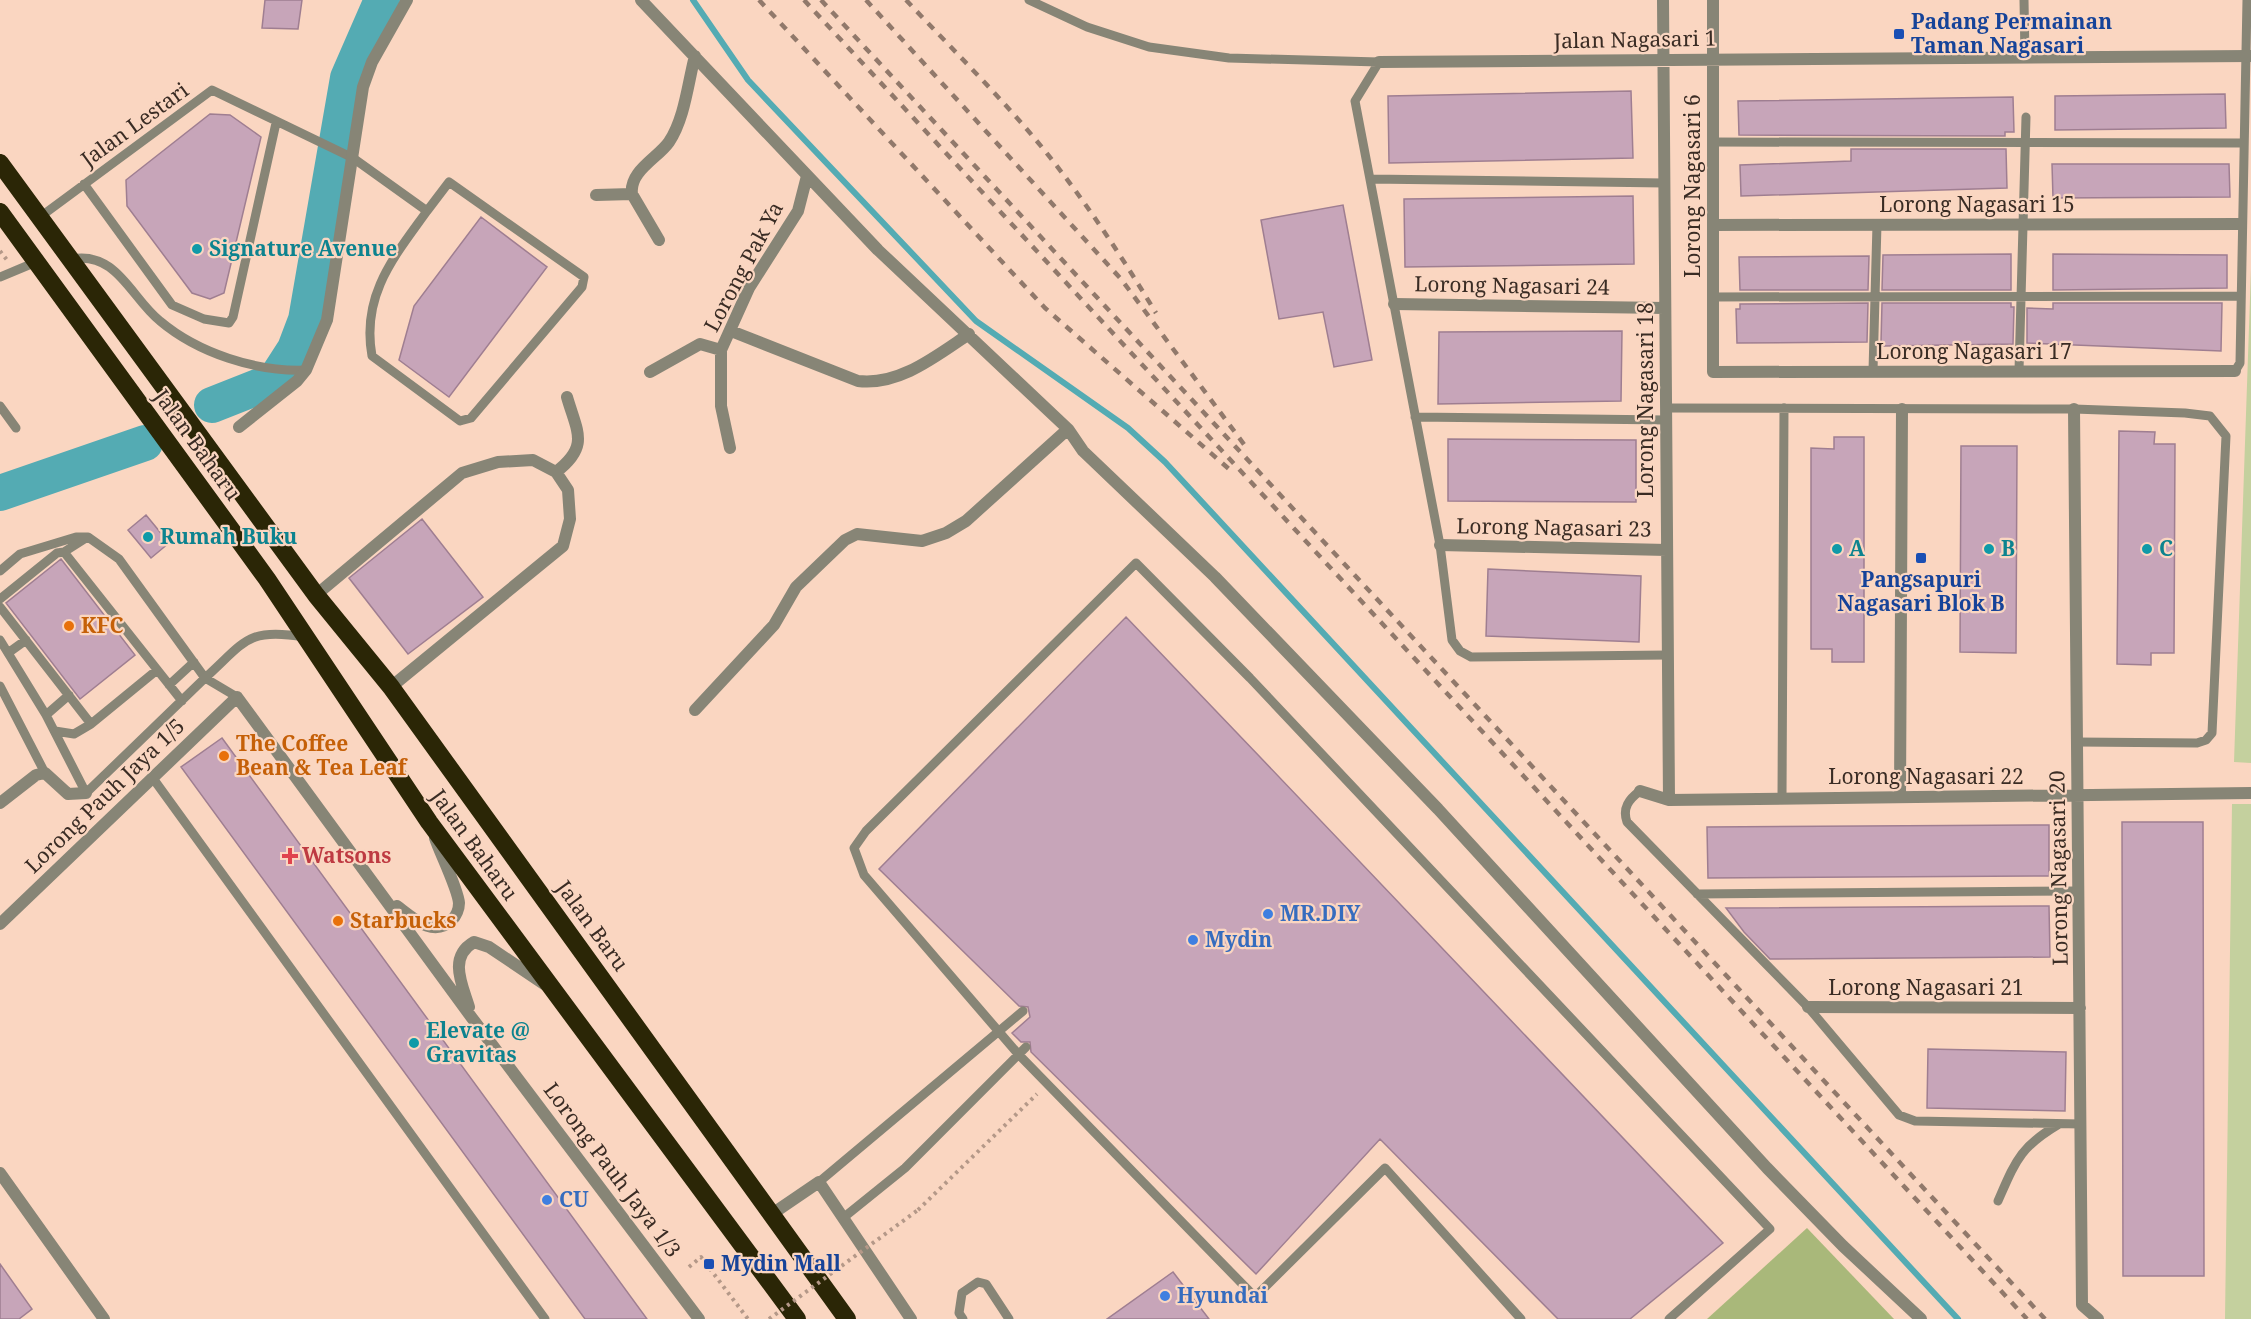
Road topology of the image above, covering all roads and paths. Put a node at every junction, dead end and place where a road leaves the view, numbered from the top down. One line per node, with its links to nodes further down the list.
1 (407, 0): 19 (street)
2 (641, 0): 8 (street)
3 (1029, 0): 13 (lane, Jalan Nagasari 1)
4 (1663, 0): 12 (street, Lorong Nagasari 18)
5 (1713, 0): 11 (street, Lorong Nagasari 6)
6 (2024, 0): 10 (lane)
7 (2247, 0): 9 (lane)
8 (695, 56): 21 (street); 25 (street)
9 (2248, 56): 10 (street, Jalan Nagasari 1); 18 (lane)
10 (2025, 57): 11 (street, Jalan Nagasari 1)
11 (1713, 58): 12 (street, Jalan Nagasari 1); 16 (street, Lorong Nagasari 6)
12 (1663, 59): 13 (street, Jalan Nagasari 1); 23 (street, Lorong Nagasari 18)
13 (1379, 62): 22 (lane)
14 (2026, 117): 17 (lane)
15 (280, 125): 19 (lane, Jalan Lestari); 24 (lane, Jalan Lestari); 24 (lane)
16 (1713, 142): 17 (lane); 33 (street, Lorong Nagasari 6)
17 (2025, 143): 18 (lane); 31 (lane)
18 (2243, 143): 32 (lane)
19 (352, 158): 27 (lane, Jalan Lestari); 47 (street)
20 (0, 163): 29 (highway, Jalan Baharu)
21 (807, 176): 44 (street, Lorong Pak Ya); 45 (street)
22 (1370, 179): 23 (lane); 42 (lane)
23 (1664, 183): 43 (street, Lorong Nagasari 18)
24 (84, 184): 29 (lane, Jalan Lestari)
25 (632, 194): 26 (street); 34 (street)
26 (596, 195)
27 (427, 211): 27 (lane)
28 (0, 212): 36 (highway, Jalan Baharu)
29 (40, 217): 35 (highway, Jalan Baharu)
30 (1877, 224): 31 (street, Lorong Nagasari 15); 33 (street, Lorong Nagasari 15); 38 (lane)
31 (2023, 224): 32 (street, Lorong Nagasari 15); 39 (lane)
32 (2241, 224): 40 (lane)
33 (1713, 225): 41 (street, Lorong Nagasari 6)
34 (659, 240)
35 (72, 259): 47 (lane); 69 (highway, Jalan Baharu)
36 (36, 262): 37 (lane); 74 (highway, Jalan Baharu)
37 (0, 277)
38 (1875, 296): 39 (lane); 41 (lane); 49 (lane)
39 (2021, 296): 40 (lane); 50 (lane)
40 (2241, 296): 48 (lane)
41 (1713, 297): 52 (street, Lorong Nagasari 6)
42 (1394, 304): 43 (street, Lorong Nagasari 24); 59 (lane)
43 (1665, 308): 58 (street, Lorong Nagasari 18)
44 (731, 331): 45 (street); 46 (street, Lorong Pak Ya)
45 (969, 334): 62 (street)
46 (721, 350): 51 (street); 63 (street, Lorong Pak Ya)
47 (300, 370): 61 (street)
48 (2235, 370): 50 (street, Lorong Nagasari 17)
49 (1873, 371): 50 (street, Lorong Nagasari 17); 52 (street, Lorong Nagasari 17)
50 (2019, 371)
51 (650, 372)
52 (1713, 372)
53 (567, 396): 64 (street)
54 (0, 406): 60 (lane)
55 (1784, 408): 56 (lane); 58 (lane); 99 (lane)
56 (1902, 409): 57 (lane); 100 (street)
57 (2074, 409): 92 (street, Lorong Nagasari 20); 92 (lane)
58 (1666, 414): 59 (lane); 67 (street, Lorong Nagasari 18)
59 (1415, 417): 66 (lane)
60 (16, 428)
61 (239, 428)
62 (1068, 429): 88 (street); 138 (street)
63 (730, 448)
64 (556, 472): 71 (street); 84 (street)
65 (88, 537): 68 (lane); 70 (lane); 79 (lane)
66 (1440, 545): 67 (street, Lorong Nagasari 23); 78 (lane)
67 (1667, 550): 78 (street, Lorong Nagasari 18)
68 (63, 552): 72 (lane); 80 (lane)
69 (294, 565): 71 (highway, Jalan Baru)
70 (0, 571)
71 (316, 595): 84 (highway, Jalan Baru)
72 (0, 599)
73 (0, 607): 76 (lane)
74 (304, 637): 81 (lane); 103 (highway, Jalan Baharu)
75 (0, 640): 77 (lane)
76 (26, 640): 77 (lane); 85 (lane)
77 (8, 654): 89 (lane)
78 (1668, 656): 101 (street, Lorong Nagasari 18)
79 (194, 662): 81 (lane); 82 (lane)
80 (157, 670): 82 (lane); 90 (lane)
81 (205, 678): 86 (lane); 87 (lane)
82 (169, 685): 87 (lane)
83 (0, 686): 93 (lane)
84 (391, 687): 122 (highway, Jalan Baru)
85 (69, 695): 89 (lane); 90 (lane)
86 (237, 698): 94 (street, Lorong Pauh Jaya 1/5); 106 (street, Lorong Pauh Jaya 1/3)
87 (182, 701): 97 (lane)
88 (695, 710)
89 (46, 715): 91 (lane)
90 (91, 724): 91 (lane)
91 (55, 731): 97 (lane)
92 (2077, 742): 98 (street, Lorong Nagasari 20)
93 (45, 773): 97 (street); 102 (street)
94 (152, 777): 107 (street, Lorong Pauh Jaya 1/5); 127 (lane)
95 (1640, 791): 101 (street, Lorong Nagasari 22); 105 (lane)
96 (2251, 793): 98 (street, Lorong Nagasari 22)
97 (86, 794)
98 (2078, 795): 100 (street, Lorong Nagasari 22); 104 (street, Lorong Nagasari 20)
99 (1782, 797): 100 (street, Lorong Nagasari 22); 101 (street, Lorong Nagasari 22)
100 (1900, 797)
101 (1669, 800)
102 (0, 803)
103 (429, 822): 106 (street); 108 (highway, Jalan Baharu)
104 (2079, 891): 105 (lane); 110 (street, Lorong Nagasari 20)
105 (1697, 894): 109 (lane)
106 (386, 898): 112 (street, Lorong Pauh Jaya 1/3)
107 (0, 924)
108 (550, 988): 112 (street); 131 (highway, Jalan Baharu)
109 (1808, 1007): 110 (street, Lorong Nagasari 21); 117 (lane)
110 (2080, 1008): 118 (street, Lorong Nagasari 20)
111 (1023, 1011): 113 (lane)
112 (472, 1018): 128 (street, Lorong Pauh Jaya 1/3)
113 (1000, 1032): 115 (lane); 120 (lane); 137 (lane)
114 (1026, 1047): 115 (lane)
115 (1019, 1055): 116 (lane); 123 (lane)
116 (1047, 1084): 130 (path, bridge); 136 (lane)
117 (2059, 1124): 118 (lane); 121 (lane)
118 (2081, 1124): 139 (street, Lorong Nagasari 20)
119 (0, 1173): 126 (street)
120 (819, 1182): 122 (street); 123 (street)
121 (1998, 1201)
122 (772, 1214): 132 (highway, Jalan Baru)
123 (843, 1218): 125 (street)
124 (689, 1266): 129 (path)
125 (908, 1315): 133 (street)
126 (104, 1319)
127 (545, 1319)
128 (699, 1319)
129 (748, 1319)
130 (769, 1319)
131 (796, 1319)
132 (847, 1319)
133 (895, 1319)
134 (963, 1319): 135 (lane)
135 (1009, 1319)
136 (1521, 1319)
137 (1669, 1319)
138 (1922, 1319)
139 (2097, 1319)

